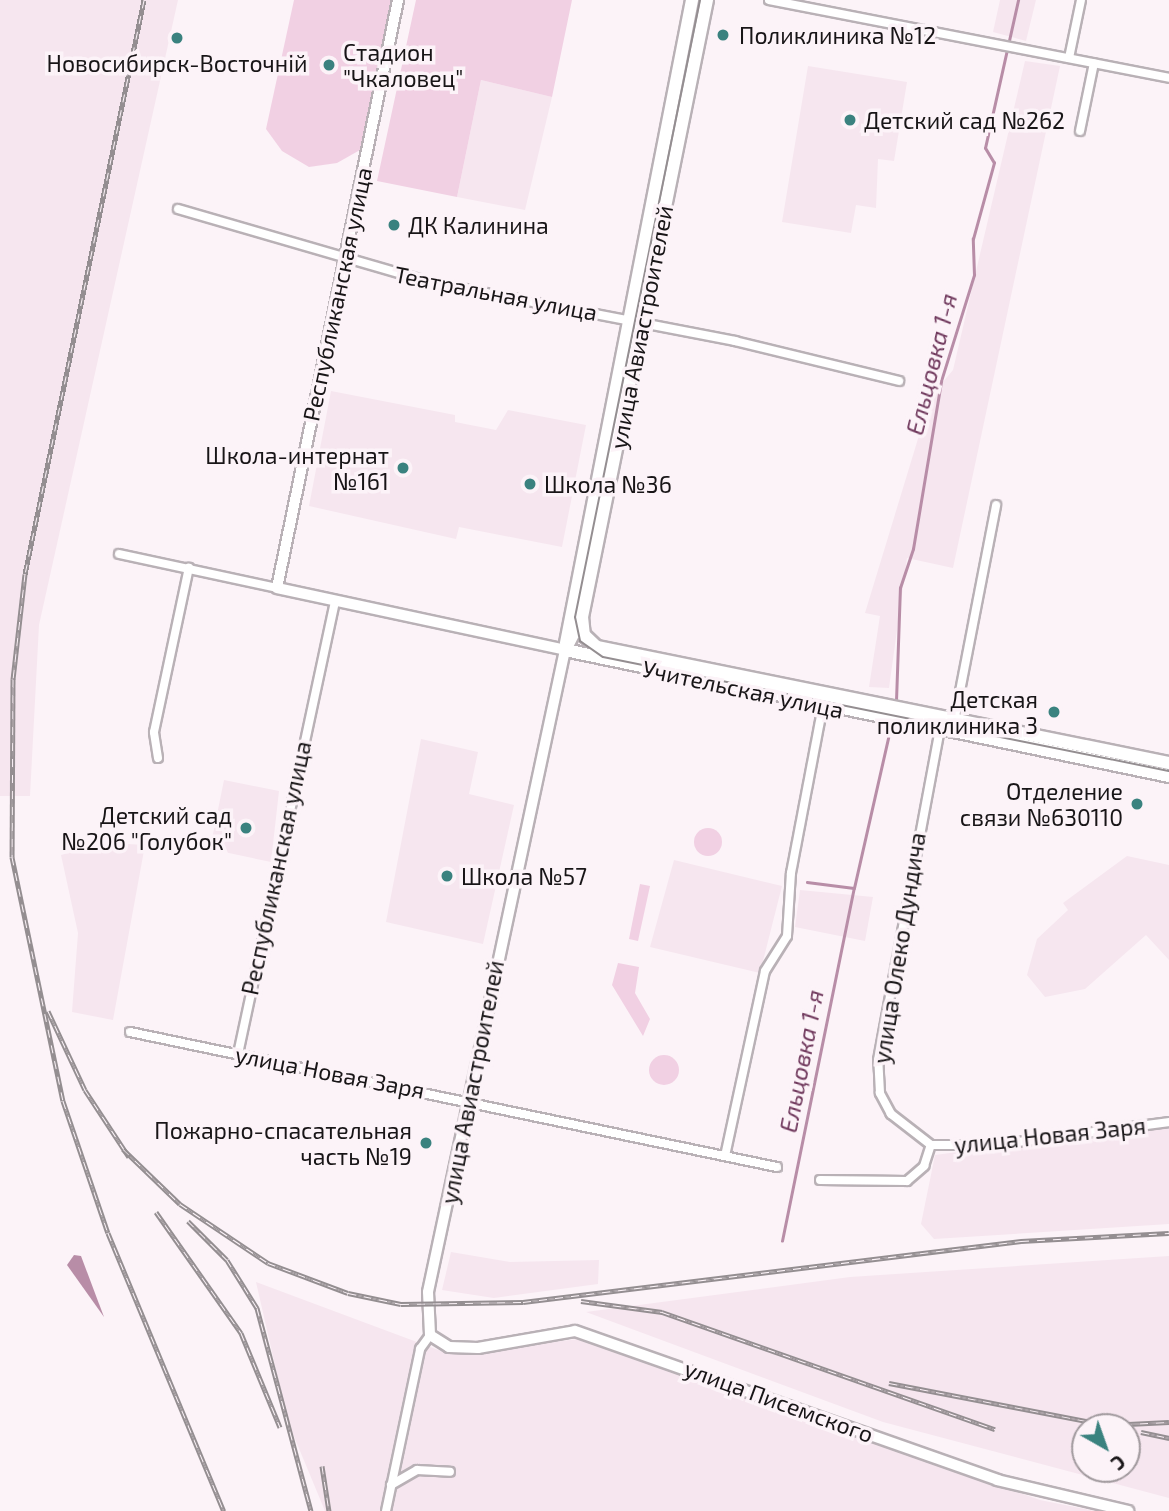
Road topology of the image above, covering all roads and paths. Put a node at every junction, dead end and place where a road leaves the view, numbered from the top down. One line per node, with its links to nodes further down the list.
1 (398, 0): 11 (street, Республиканская улица)
2 (692, 0): 12 (main road, улица Авиастроителей)
3 (707, 0): 13 (main road, улица Авиастроителей)
4 (769, 0): 6 (street)
5 (1081, 0): 6 (street)
6 (1069, 58): 7 (street)
7 (1094, 63): 8 (street); 9 (street)
8 (1169, 78)
9 (1080, 131)
10 (178, 209): 11 (street, Театральная улица)
11 (343, 260): 12 (street, Театральная улица); 18 (street, Республиканская улица)
12 (626, 319): 13 (street, Театральная улица); 22 (main road, улица Авиастроителей)
13 (642, 323): 14 (street, Театральная улица); 20 (main road, улица Авиастроителей)
14 (899, 381)
15 (996, 505): 24 (street, улица Олеко Дундича)
16 (119, 554): 17 (street, Учительская улица)
17 (189, 568): 18 (street, Учительская улица); 25 (street)
18 (277, 588): 19 (street, Учительская улица)
19 (335, 601): 22 (street, Учительская улица); 29 (street, Республиканская улица)
20 (582, 617): 21 (main road); 22 (main road, улица Авиастроителей)
21 (590, 643): 22 (main road, Учительская улица); 24 (main road, Учительская улица)
22 (565, 650): 23 (main road, Учительская улица); 30 (street, улица Авиастроителей)
23 (823, 706): 24 (main road, Учительская улица); 33 (street)
24 (949, 727): 26 (main road, Учительская улица); 27 (main road, Учительская улица); 32 (street, улица Олеко Дундича)
25 (158, 758)
26 (1169, 763)
27 (1169, 776)
28 (130, 1032): 29 (street, улица Новая Заря)
29 (238, 1054): 30 (street, улица Новая Заря)
30 (468, 1099): 33 (street, улица Новая Заря); 36 (street, улица Авиастроителей)
31 (1169, 1122): 32 (street, улица Новая Заря)
32 (931, 1145): 35 (street)
33 (725, 1156): 34 (street, улица Новая Заря)
34 (777, 1167)
35 (820, 1180)
36 (430, 1335): 38 (street, улица Авиастроителей); 40 (street, улица Писемского)
37 (450, 1472): 38 (street)
38 (391, 1485): 39 (street, улица Авиастроителей)
39 (386, 1511)
40 (1128, 1511)

